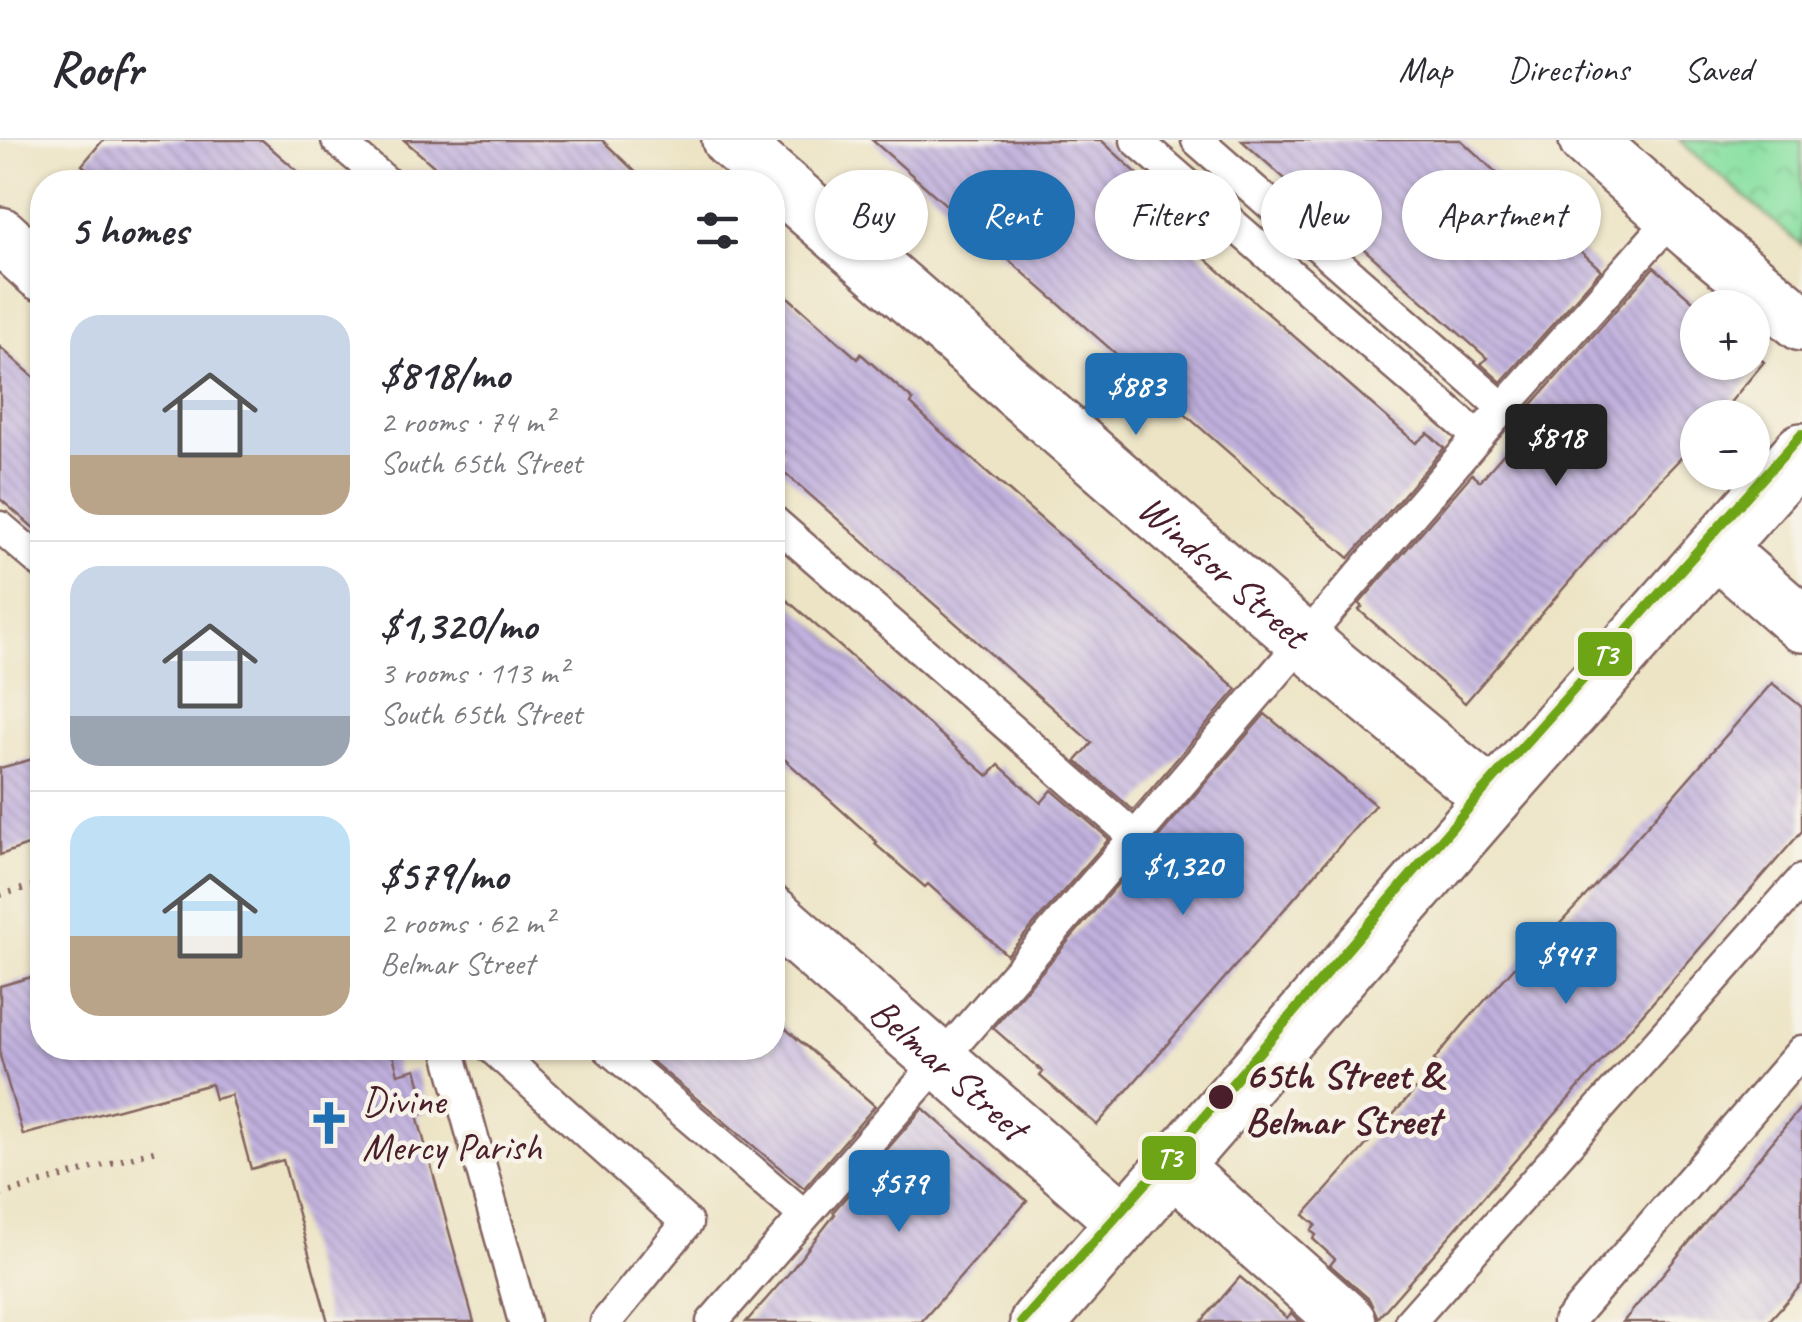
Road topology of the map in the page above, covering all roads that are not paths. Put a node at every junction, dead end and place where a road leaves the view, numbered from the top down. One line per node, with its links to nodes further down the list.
1 (337, 140): 6 (lane)
2 (730, 140): 7 (street, Windsor Street)
3 (1136, 140): 14 (lane)
4 (1197, 140): 13 (lane)
5 (1588, 140): 9 (street)
6 (372, 170)
7 (764, 170)
8 (785, 188): 21 (street, Windsor Street)
9 (1674, 216): 12 (street); 13 (lane)
10 (0, 236): 11 (street)
11 (30, 262)
12 (1802, 323)
13 (1502, 408): 14 (lane)
14 (1478, 437): 21 (lane)
15 (1802, 450): 18 (street)
16 (0, 527): 19 (lane)
17 (785, 531): 23 (lane)
18 (1716, 549): 20 (street); 22 (street)
19 (30, 553)
20 (1802, 624)
21 (1303, 640): 22 (street, Windsor Street); 23 (lane)
22 (1493, 798): 31 (street)
23 (1136, 837): 30 (lane)
24 (1802, 880): 39 (lane)
25 (785, 925): 30 (street, Belmar Street)
26 (1802, 1052): 40 (lane)
27 (451, 1060): 34 (lane)
28 (505, 1060): 35 (lane)
29 (622, 1060): 32 (lane)
30 (939, 1060): 32 (lane); 33 (street, Belmar Street)
31 (1174, 1168): 33 (street); 38 (street)
32 (804, 1216): 36 (lane)
33 (1125, 1222): 37 (street)
34 (524, 1322)
35 (606, 1322)
36 (712, 1322)
37 (1038, 1322)
38 (1348, 1322)
39 (1410, 1322)
40 (1568, 1322)

